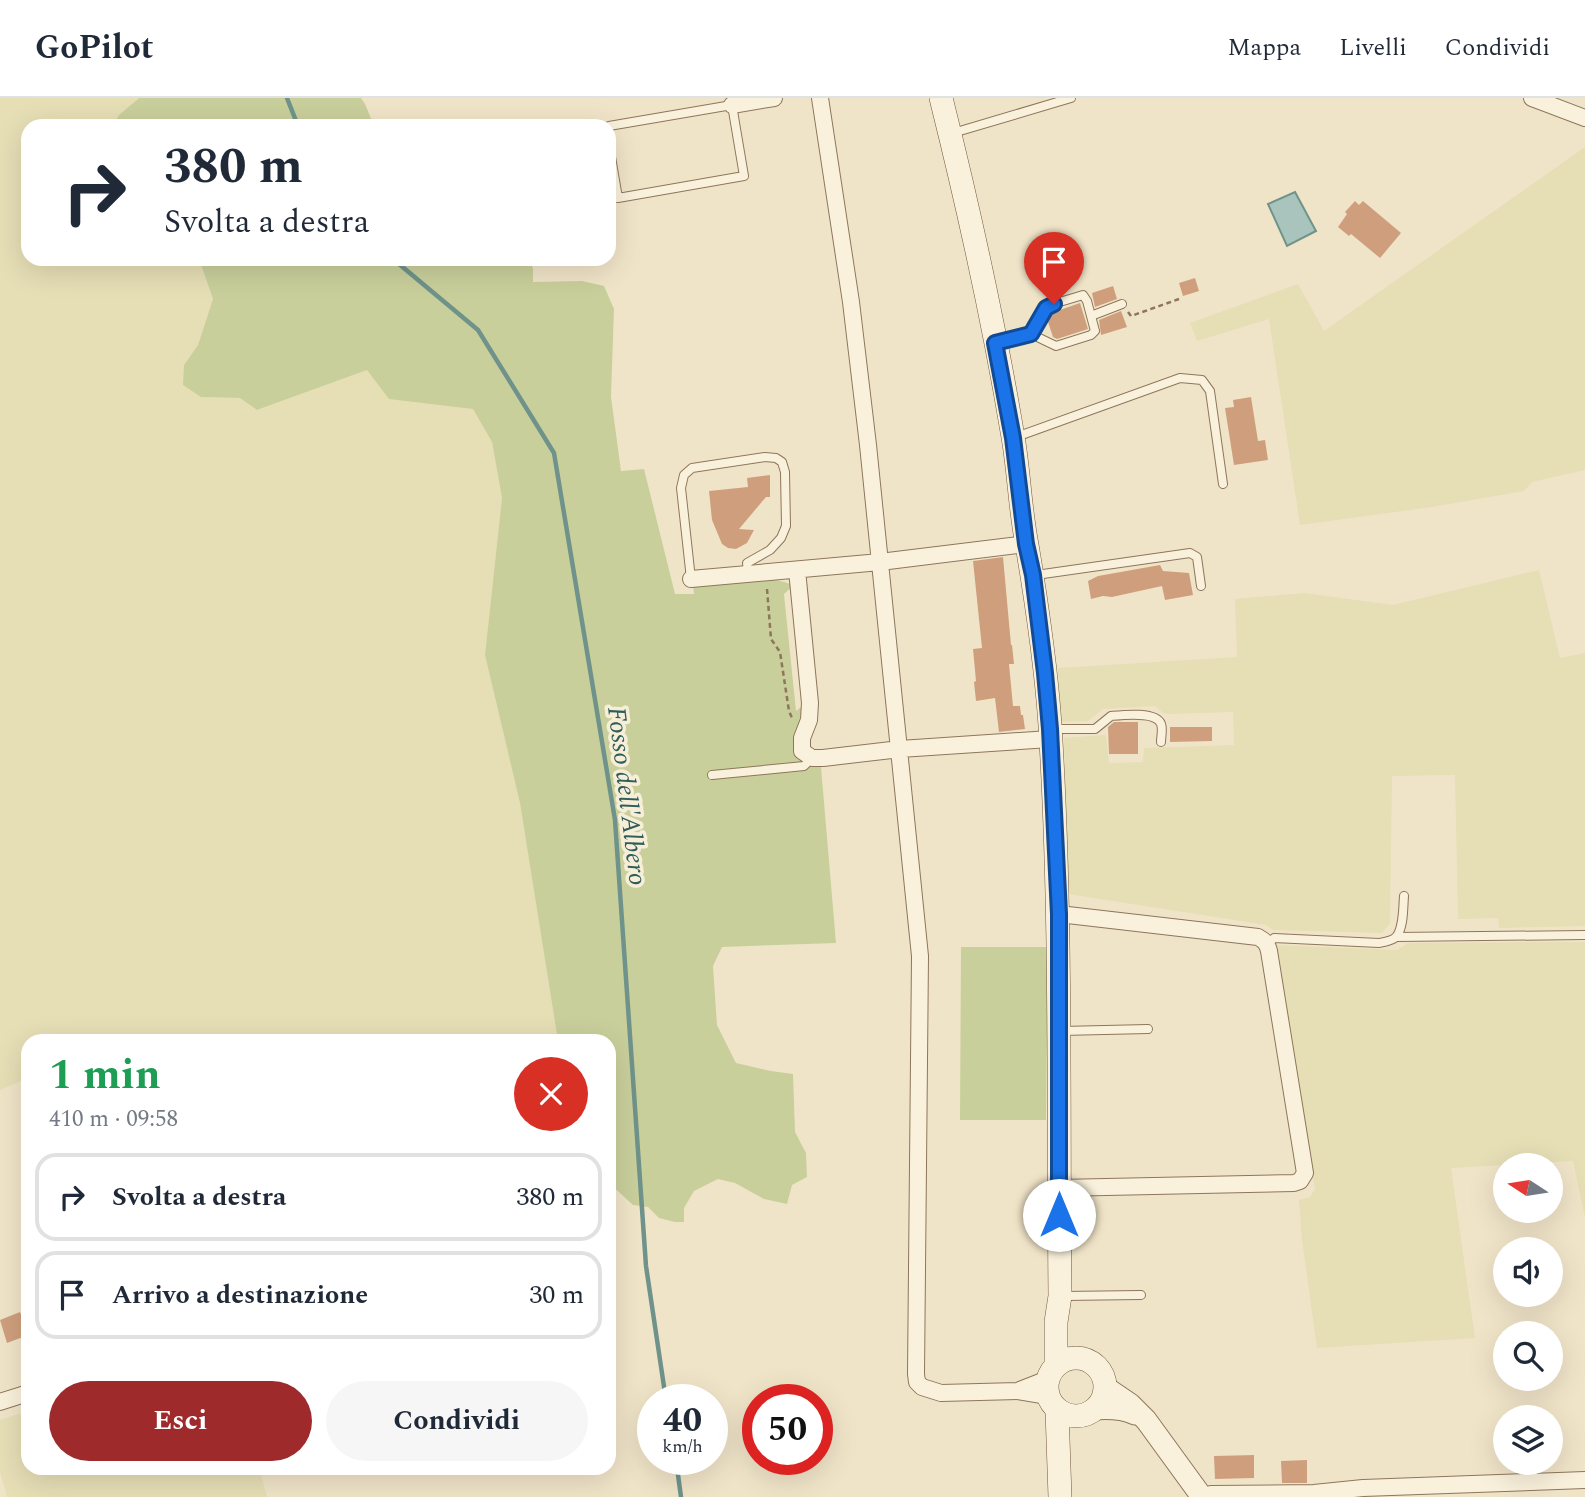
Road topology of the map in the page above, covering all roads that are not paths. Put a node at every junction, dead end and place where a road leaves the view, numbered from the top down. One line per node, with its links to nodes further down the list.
1 (774, 98): 6 (street)
2 (820, 98): 18 (street)
3 (941, 98): 9 (main road)
4 (1071, 98): 9 (lane)
5 (1532, 98): 7 (street)
6 (732, 105): 8 (lane); 10 (lane)
7 (1585, 118)
8 (616, 125)
9 (950, 134): 14 (main road)
10 (616, 186)
11 (1122, 304): 12 (lane)
12 (1091, 316): 13 (lane); 13 (lane)
13 (1031, 334): 14 (lane)
14 (995, 343): 15 (main road)
15 (1013, 438): 16 (lane); 17 (main road)
16 (1223, 484)
17 (1026, 544): 18 (street); 21 (main road)
18 (880, 562): 19 (street); 26 (street)
19 (797, 570): 20 (street); 27 (street)
20 (748, 574): 22 (street); 22 (lane)
21 (1033, 575): 23 (lane); 24 (main road)
22 (691, 579)
23 (1201, 586)
24 (1050, 734): 25 (lane); 26 (street); 30 (main road)
25 (1161, 742)
26 (900, 749): 27 (street); 41 (street)
27 (812, 758): 28 (lane)
28 (712, 775)
29 (1404, 896): 32 (lane)
30 (1059, 914): 33 (street); 35 (main road)
31 (1585, 935): 32 (lane)
32 (1396, 937): 33 (lane)
33 (1267, 944): 36 (street)
34 (1148, 1029): 35 (lane)
35 (1058, 1031): 36 (main road)
36 (1059, 1188): 38 (main road)
37 (1141, 1295): 38 (lane)
38 (1060, 1296): 39 (main road); 41 (main road)
39 (1088, 1360): 40 (main road); 41 (main road)
40 (1105, 1387): 44 (main road); 45 (street)
41 (1052, 1388): 44 (main road); 46 (main road)
42 (21, 1395): 43 (street)
43 (0, 1402)
44 (1088, 1413): 45 (street); 46 (main road)
45 (1146, 1420): 49 (street)
46 (1059, 1444): 48 (main road)
47 (1585, 1480): 49 (street)
48 (1060, 1497)
49 (1204, 1497)

